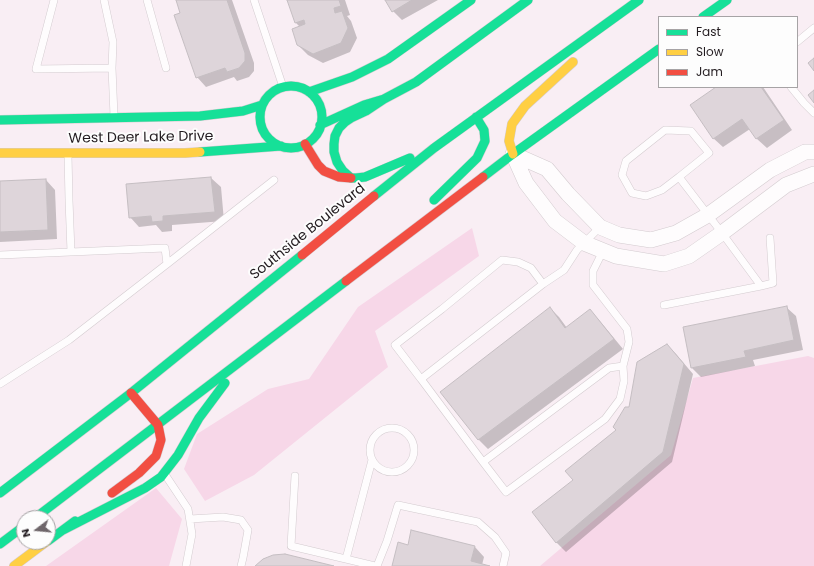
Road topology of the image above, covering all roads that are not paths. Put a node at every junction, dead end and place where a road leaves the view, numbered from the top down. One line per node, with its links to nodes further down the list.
1 (54, 0): 16 (lane)
2 (147, 0): 17 (lane)
3 (254, 0): 18 (lane)
4 (471, 0): 20 (main road)
5 (528, 0): 21 (main road)
6 (639, 0): 24 (main road, Southside Boulevard)
7 (642, 0): 13 (main road)
8 (727, 0): 10 (main road)
9 (107, 1): 16 (lane)
10 (704, 16)
11 (814, 28): 12 (lane)
12 (798, 41)
13 (595, 42)
14 (658, 50): 34 (main road)
15 (578, 58): 34 (main road)
16 (112, 68): 25 (lane)
17 (166, 68)
18 (283, 87): 20 (main road); 22 (main road, West Deer Lake Drive)
19 (792, 88): 23 (lane)
20 (309, 92): 27 (main road)
21 (384, 99): 27 (main road); 37 (main road)
22 (262, 105): 25 (main road, West Deer Lake Drive); 29 (main road)
23 (814, 113)
24 (476, 117): 30 (main road, Southside Boulevard); 48 (main road)
25 (114, 118): 26 (main road, West Deer Lake Drive)
26 (0, 120)
27 (320, 125): 28 (main road)
28 (305, 144): 29 (main road, West Deer Lake Drive); 37 (main road)
29 (281, 146): 31 (main road, West Deer Lake Drive)
30 (434, 148): 37 (main road); 56 (main road, Southside Boulevard)
31 (68, 152): 33 (main road, West Deer Lake Drive); 45 (lane)
32 (814, 152): 39 (street)
33 (0, 153)
34 (513, 154): 40 (street); 43 (street); 48 (main road)
35 (814, 174): 41 (street)
36 (678, 177): 36 (lane); 39 (lane)
37 (351, 178)
38 (274, 180): 47 (lane)
39 (708, 215): 40 (street); 41 (lane)
40 (600, 227): 43 (lane)
41 (722, 233): 44 (street); 50 (lane)
42 (770, 238): 50 (lane)
43 (584, 243): 44 (street); 49 (lane)
44 (603, 251): 53 (lane)
45 (72, 252): 46 (lane); 47 (lane)
46 (0, 255)
47 (167, 264): 55 (lane)
48 (368, 265): 52 (main road)
49 (543, 284): 54 (lane); 54 (lane)
50 (761, 286): 51 (lane)
51 (664, 305)
52 (238, 364): 57 (main road); 60 (main road)
53 (623, 366): 59 (lane); 59 (lane)
54 (421, 379): 59 (lane)
55 (0, 384)
56 (131, 393): 57 (main road); 62 (main road, Southside Boulevard)
57 (158, 425): 63 (main road); 65 (main road)
58 (372, 460): 58 (lane); 70 (lane)
59 (482, 462)
60 (164, 473): 64 (lane); 65 (main road)
61 (295, 476): 70 (lane)
62 (0, 493)
63 (46, 510)
64 (190, 519): 72 (lane); 73 (lane)
65 (63, 530): 67 (main road)
66 (16, 532): 68 (main road)
67 (56, 535)
68 (0, 544)
69 (35, 550): 71 (main road)
70 (346, 559): 74 (lane)
71 (14, 566)
72 (186, 566)
73 (241, 566)
74 (376, 566): 75 (lane)
75 (503, 566)

